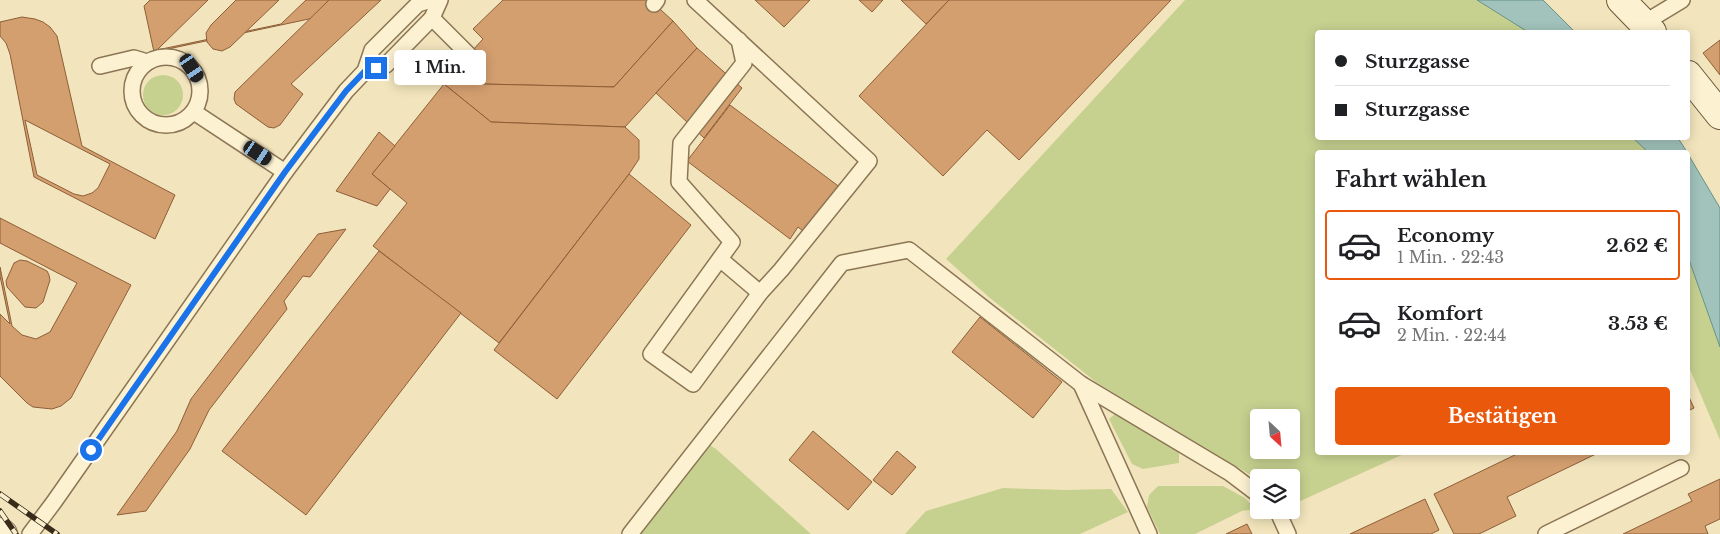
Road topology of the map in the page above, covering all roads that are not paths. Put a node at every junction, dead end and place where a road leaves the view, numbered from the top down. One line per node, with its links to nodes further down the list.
1 (431, 0): 12 (lane)
2 (440, 0): 6 (lane)
3 (695, 0): 8 (lane)
4 (1621, 0): 7 (main road)
5 (1682, 0): 7 (lane)
6 (432, 18): 9 (lane); 12 (lane)
7 (1648, 28)
8 (739, 40): 17 (lane); 18 (lane)
9 (469, 55)
10 (147, 62): 11 (lane); 14 (lane); 14 (lane)
11 (100, 66)
12 (365, 71): 16 (lane)
13 (1690, 78): 15 (main road)
14 (194, 112): 16 (lane)
15 (1720, 115)
16 (285, 172): 23 (lane)
17 (720, 259): 18 (lane); 18 (lane)
18 (760, 293)
19 (1081, 384): 21 (lane); 24 (lane); 25 (lane)
20 (1682, 468): 27 (lane)
21 (1250, 488)
22 (1281, 519): 26 (lane)
23 (30, 534)
24 (630, 534)
25 (1149, 534)
26 (1288, 534)
27 (1546, 534)

